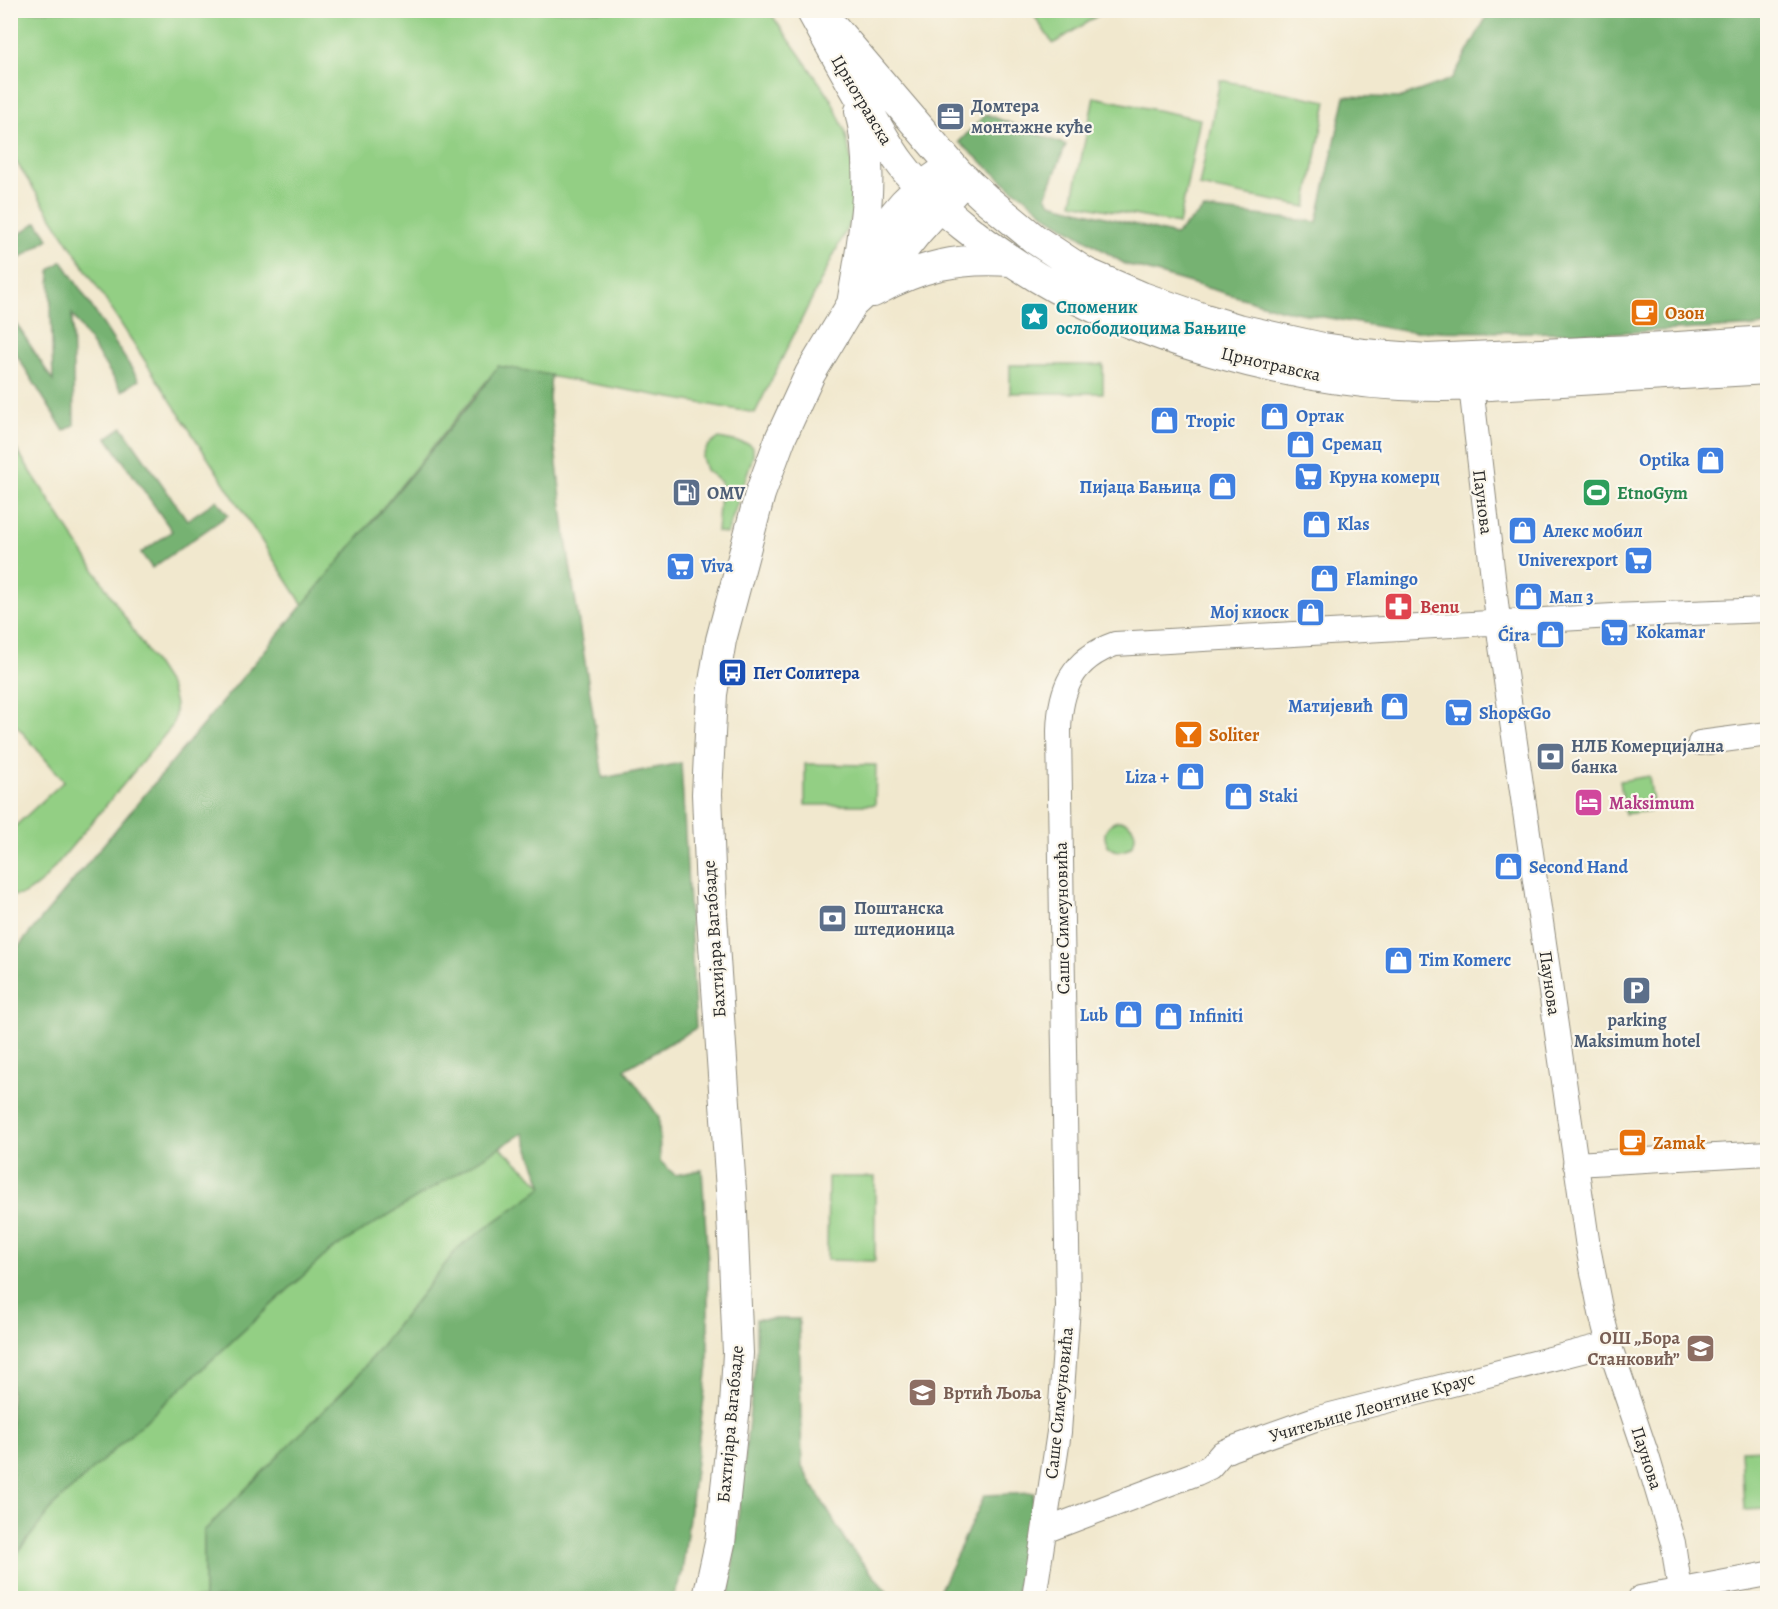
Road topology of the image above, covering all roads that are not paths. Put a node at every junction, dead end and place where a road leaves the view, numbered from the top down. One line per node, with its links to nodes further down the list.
1 (811, 10): 3 (main road, Црнотравска)
2 (818, 10): 4 (main road, Црнотравска)
3 (855, 90): 5 (main road, Црнотравска); 7 (main road)
4 (959, 173): 5 (main road, Бахтијара Вагабзаде); 10 (main road, Црнотравска)
5 (931, 196): 6 (main road, Црнотравска); 7 (main road, Бахтијара Вагабзаде)
6 (1011, 261): 7 (main road); 10 (main road, Црнотравска)
7 (852, 304): 21 (main road, Бахтијара Вагабзаде)
8 (1767, 342): 10 (main road, Црнотравска)
9 (1767, 369): 10 (main road, Црнотравска)
10 (1469, 371): 12 (street, Паунова)
11 (1767, 610): 12 (street, Саше Симеуновића)
12 (1498, 622): 16 (street, Паунова); 18 (street, Саше Симеуновића)
13 (1767, 735): 14 (street)
14 (1700, 743)
15 (1767, 1153): 16 (street)
16 (1575, 1164): 17 (street, Паунова)
17 (1609, 1344): 18 (street, Учитељице Леонтине Краус); 20 (street, Паунова)
18 (1044, 1531): 22 (street, Саше Симеуновића)
19 (1767, 1575): 20 (street)
20 (1681, 1595): 23 (street)
21 (708, 1599)
22 (1034, 1599)
23 (1640, 1599)

